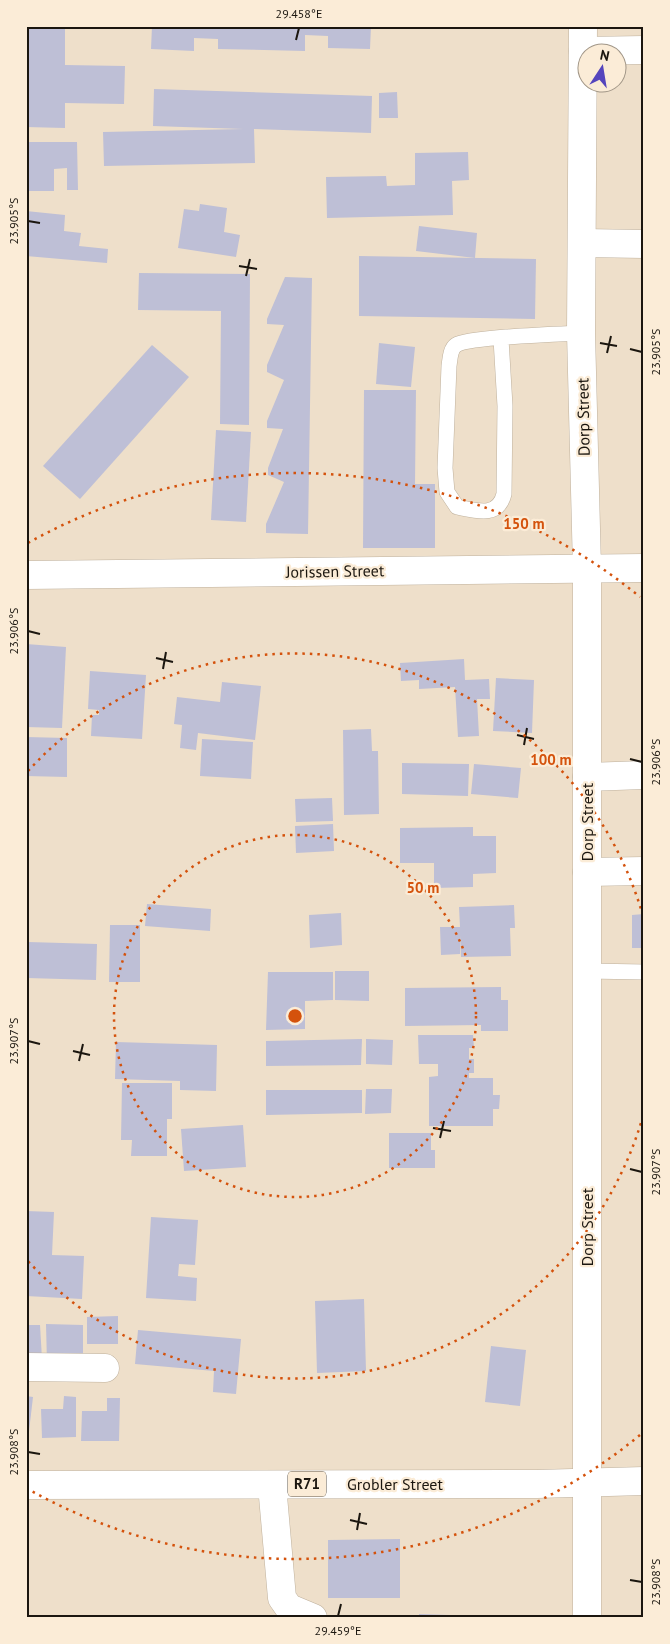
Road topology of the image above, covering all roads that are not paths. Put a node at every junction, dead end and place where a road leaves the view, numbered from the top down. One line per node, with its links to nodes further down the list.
1 (583, 39): 2 (street); 3 (street, Dorp Street)
2 (644, 50)
3 (583, 243): 4 (street); 5 (street, Dorp Street)
4 (644, 244)
5 (581, 333): 6 (lane); 7 (street, Dorp Street)
6 (502, 339): 6 (lane)
7 (587, 568): 8 (street, Jorissen Street); 9 (street, Jorissen Street); 11 (street, Dorp Street)
8 (644, 568)
9 (26, 575)
10 (644, 775): 11 (street)
11 (587, 777): 12 (street, Dorp Street)
12 (586, 872): 13 (street); 14 (street, Dorp Street)
13 (644, 872)
14 (587, 971): 15 (lane); 19 (street, Dorp Street)
15 (644, 972)
16 (26, 1367): 17 (street)
17 (105, 1368)
18 (644, 1480): 19 (street, Grobler Street / R71)
19 (587, 1482): 20 (street, Grobler Street / R71); 23 (street, Dorp Street)
20 (272, 1485): 21 (street, Grobler Street / R71); 22 (street)
21 (26, 1486)
22 (313, 1618)
23 (587, 1618)

